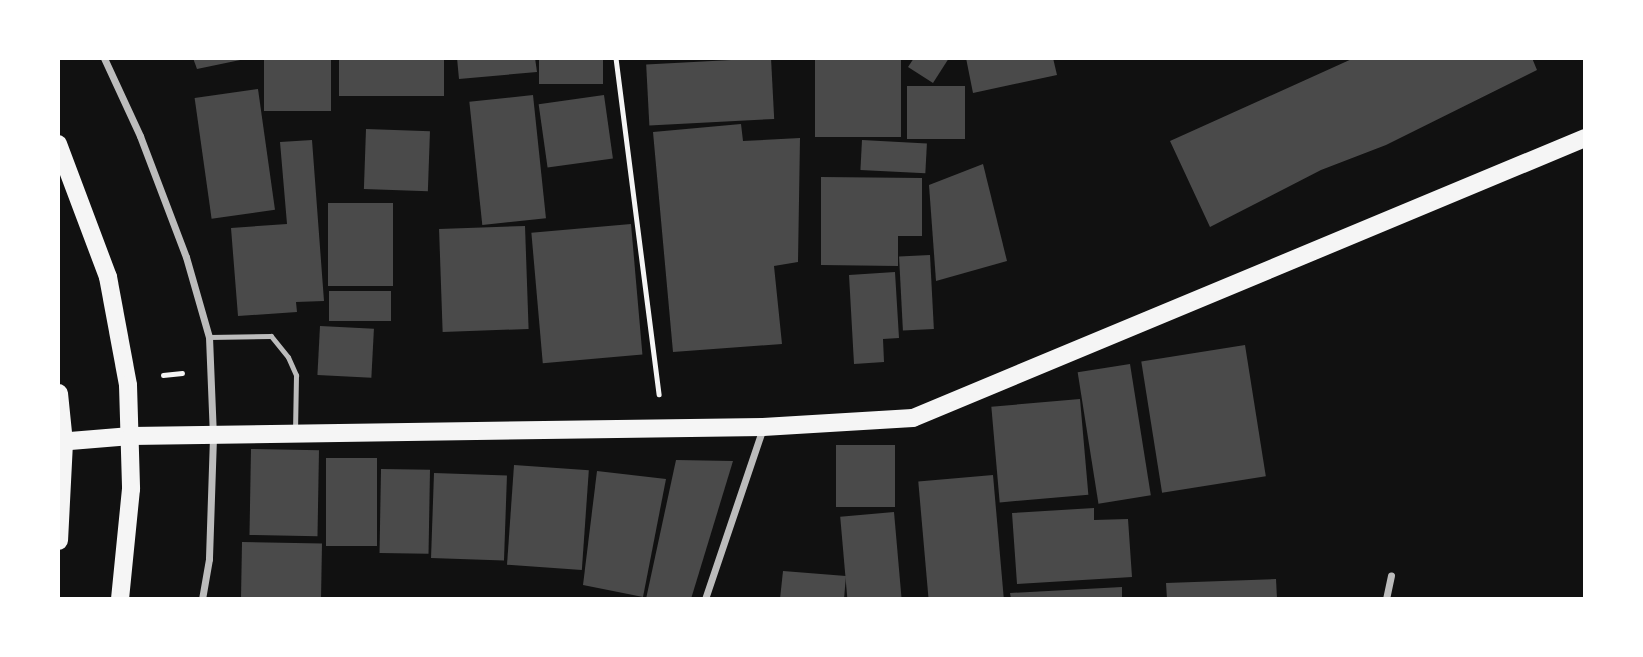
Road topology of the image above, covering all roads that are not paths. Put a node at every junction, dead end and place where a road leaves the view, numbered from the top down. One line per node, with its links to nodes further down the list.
1 (104, 58): 4 (street)
2 (1585, 138): 6 (main road)
3 (58, 144): 8 (main road)
4 (209, 337): 7 (lane); 9 (street)
5 (58, 394): 10 (highway)
6 (763, 427): 7 (main road); 15 (street)
7 (295, 433): 9 (main road)
8 (131, 436): 9 (main road); 10 (main road); 13 (main road)
9 (213, 437): 14 (street)
10 (60, 442): 11 (highway)
11 (58, 540)
12 (1391, 576): 16 (street)
13 (120, 599)
14 (202, 599)
15 (705, 599)
16 (1386, 599)

